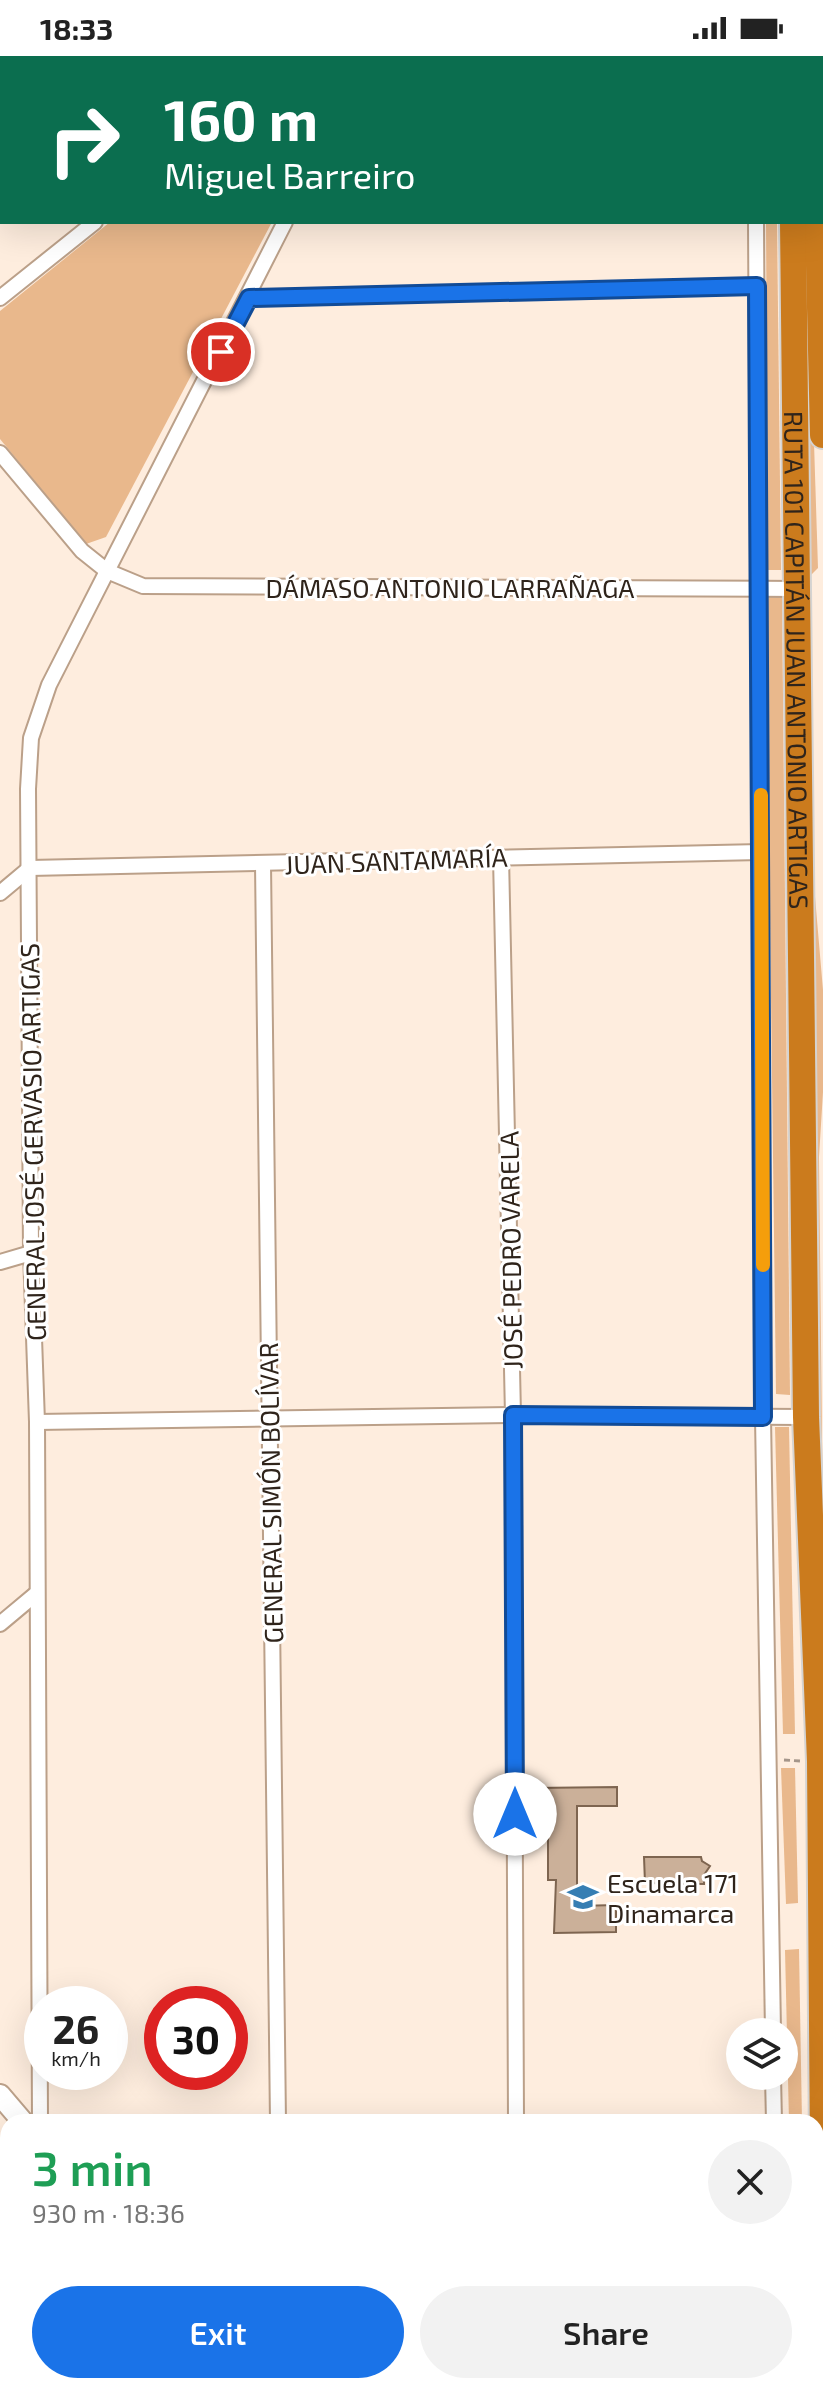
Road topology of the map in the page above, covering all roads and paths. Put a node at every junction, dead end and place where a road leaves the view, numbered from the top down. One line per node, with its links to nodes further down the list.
1 (92, 224): 7 (street)
2 (284, 224): 8 (street, GENERAL JOSÉ GERVASIO ARTIGAS)
3 (756, 224): 6 (street)
4 (793, 224): 13 (highway, RUTA 101 CAPITÁN JUAN ANTONIO ARTIGAS)
5 (818, 224): 9 (highway, RUTA 101 CAPITÁN JUAN ANTONIO ARTIGAS)
6 (757, 286): 8 (street); 12 (street)
7 (0, 298)
8 (249, 298): 11 (street, GENERAL JOSÉ GERVASIO ARTIGAS)
9 (823, 435)
10 (0, 453): 11 (street, DÁMASO ANTONIO LARRAÑAGA)
11 (107, 571): 12 (street, DÁMASO ANTONIO LARRAÑAGA); 17 (street, GENERAL JOSÉ GERVASIO ARTIGAS)
12 (758, 588): 13 (street, DÁMASO ANTONIO LARRAÑAGA); 14 (street)
13 (797, 589): 23 (highway, RUTA 101 CAPITÁN JUAN ANTONIO ARTIGAS)
14 (761, 852): 15 (street, JUAN SANTAMARÍA); 22 (street)
15 (501, 857): 16 (street, JUAN SANTAMARÍA); 21 (street, JOSÉ PEDRO VARELA)
16 (263, 864): 17 (street, JUAN SANTAMARÍA); 24 (street, GENERAL SIMÓN BOLÍVAR)
17 (30, 868): 18 (street); 19 (street, GENERAL JOSÉ GERVASIO ARTIGAS)
18 (0, 893)
19 (31, 1253): 20 (street); 25 (street, GENERAL JOSÉ GERVASIO ARTIGAS)
20 (0, 1262)
21 (513, 1415): 22 (street); 24 (street); 37 (street, JOSÉ PEDRO VARELA)
22 (763, 1417): 23 (street); 28 (street)
23 (806, 1417): 29 (highway, RUTA 101 CAPITÁN JUAN ANTONIO ARTIGAS)
24 (269, 1419): 25 (street); 36 (street, GENERAL SIMÓN BOLÍVAR)
25 (37, 1422): 26 (street, GENERAL JOSÉ GERVASIO ARTIGAS)
26 (37, 1593): 27 (street); 35 (street, GENERAL JOSÉ GERVASIO ARTIGAS)
27 (0, 1624)
28 (768, 1760): 29 (path); 31 (street)
29 (820, 1761): 30 (highway, RUTA 101 CAPITÁN JUAN ANTONIO ARTIGAS)
30 (823, 1913): 39 (highway, RUTA 101 CAPITÁN JUAN ANTONIO ARTIGAS)
31 (773, 2018)
32 (773, 2090): 38 (street)
33 (0, 2095): 34 (street)
34 (16, 2114)
35 (40, 2114)
36 (278, 2114)
37 (516, 2114)
38 (774, 2114)
39 (823, 2114)

